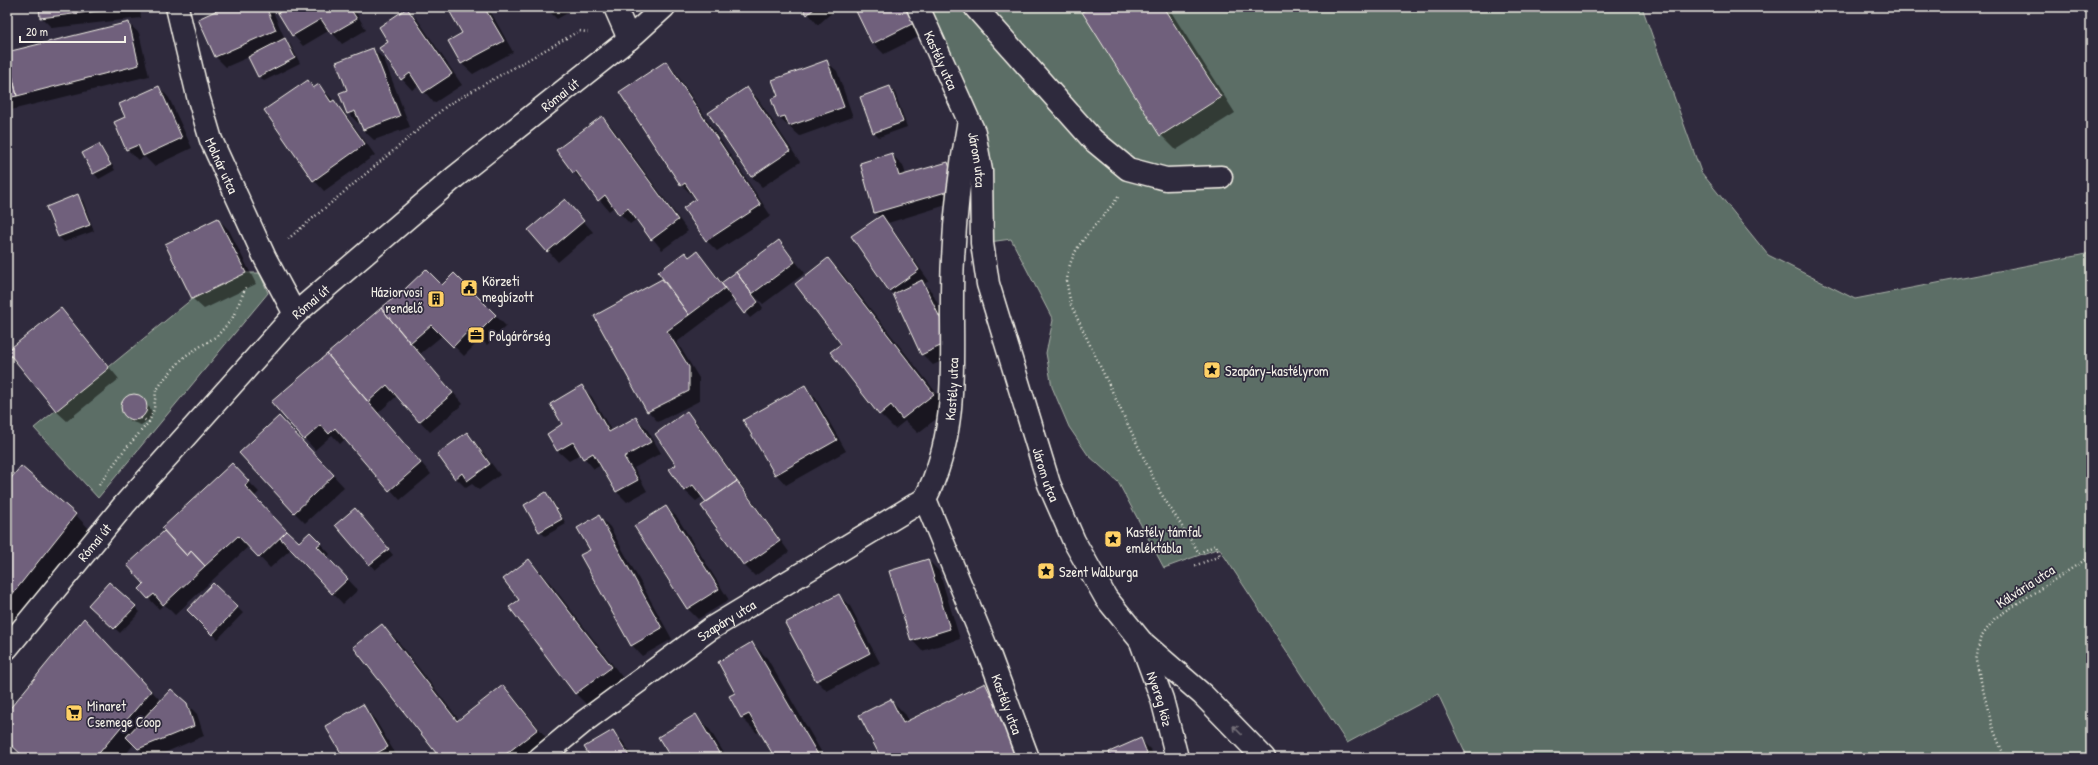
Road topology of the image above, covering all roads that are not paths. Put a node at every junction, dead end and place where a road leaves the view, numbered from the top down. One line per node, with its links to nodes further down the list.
1 (177, 7): 9 (street, Molnár utca)
2 (615, 7): 6 (street)
3 (664, 7): 6 (street, Római út)
4 (918, 7): 7 (street, Kastély utca)
5 (975, 7): 8 (street)
6 (629, 38): 9 (street, Római út)
7 (969, 121): 10 (street, Kastély utca); 11 (street, Járom utca)
8 (1221, 177)
9 (295, 314): 12 (street, Római út)
10 (925, 499): 13 (street, Szapáry utca); 14 (street, Kastély utca)
11 (1141, 641): 15 (street, Nyereg köz); 16 (street, Járom utca, one-way to 11)
12 (7, 648)
13 (540, 758)
14 (1028, 758)
15 (1177, 758)
16 (1264, 758)

